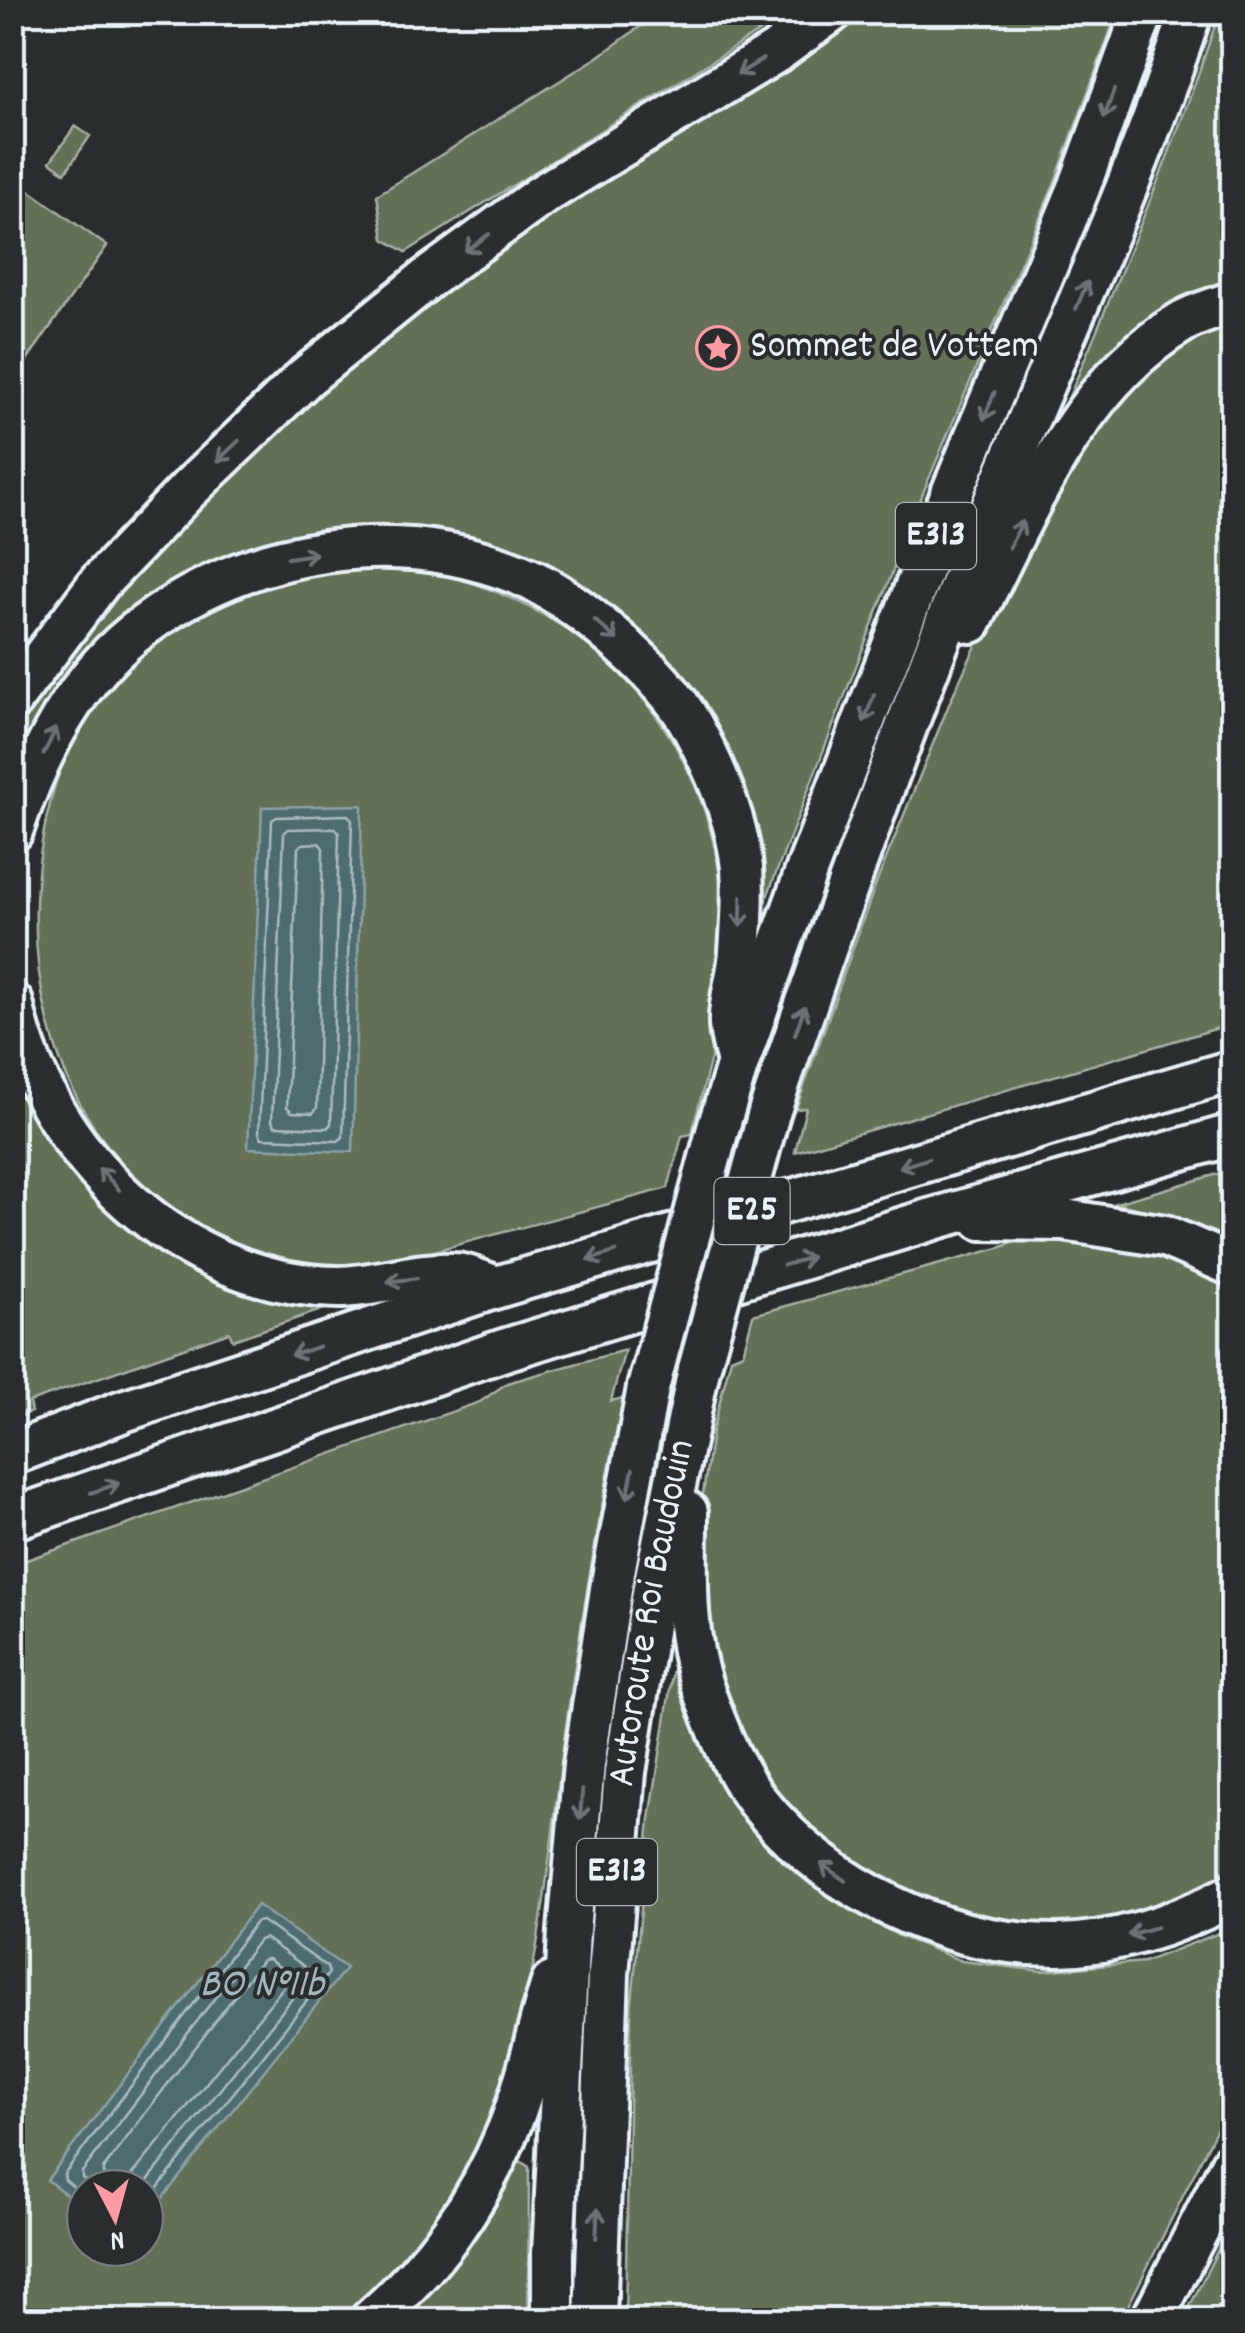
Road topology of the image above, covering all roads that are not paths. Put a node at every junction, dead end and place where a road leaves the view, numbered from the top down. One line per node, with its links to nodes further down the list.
1 (831, 12): 6 (highway, one-way to 6)
2 (1143, 12): 9 (highway, E313, one-way to 9)
3 (1191, 12): 5 (highway, E313, one-way to 3)
4 (1232, 302): 5 (highway, one-way to 4)
5 (926, 674): 15 (highway, Autoroute Roi Baudouin / E313, one-way to 5, bridge)
6 (12, 700)
7 (12, 831): 9 (highway, one-way to 9)
8 (12, 1002): 14 (highway, one-way to 8)
9 (738, 1063): 19 (highway, E313, one-way to 19, bridge)
10 (1232, 1071): 14 (highway, E25, one-way to 14)
11 (1232, 1135): 12 (highway, E25)
12 (933, 1219): 13 (highway); 17 (highway, E25, one-way to 12)
13 (1232, 1265)
14 (497, 1287): 16 (highway, E25, one-way to 16)
15 (688, 1428): 18 (highway, one-way to 15); 23 (highway, Autoroute Roi Baudouin / E313, one-way to 15)
16 (12, 1454)
17 (12, 1519)
18 (1232, 1896)
19 (569, 1931): 21 (highway); 22 (highway, E313)
20 (1232, 2163): 24 (highway)
21 (372, 2320)
22 (553, 2320)
23 (596, 2320)
24 (1152, 2320)

